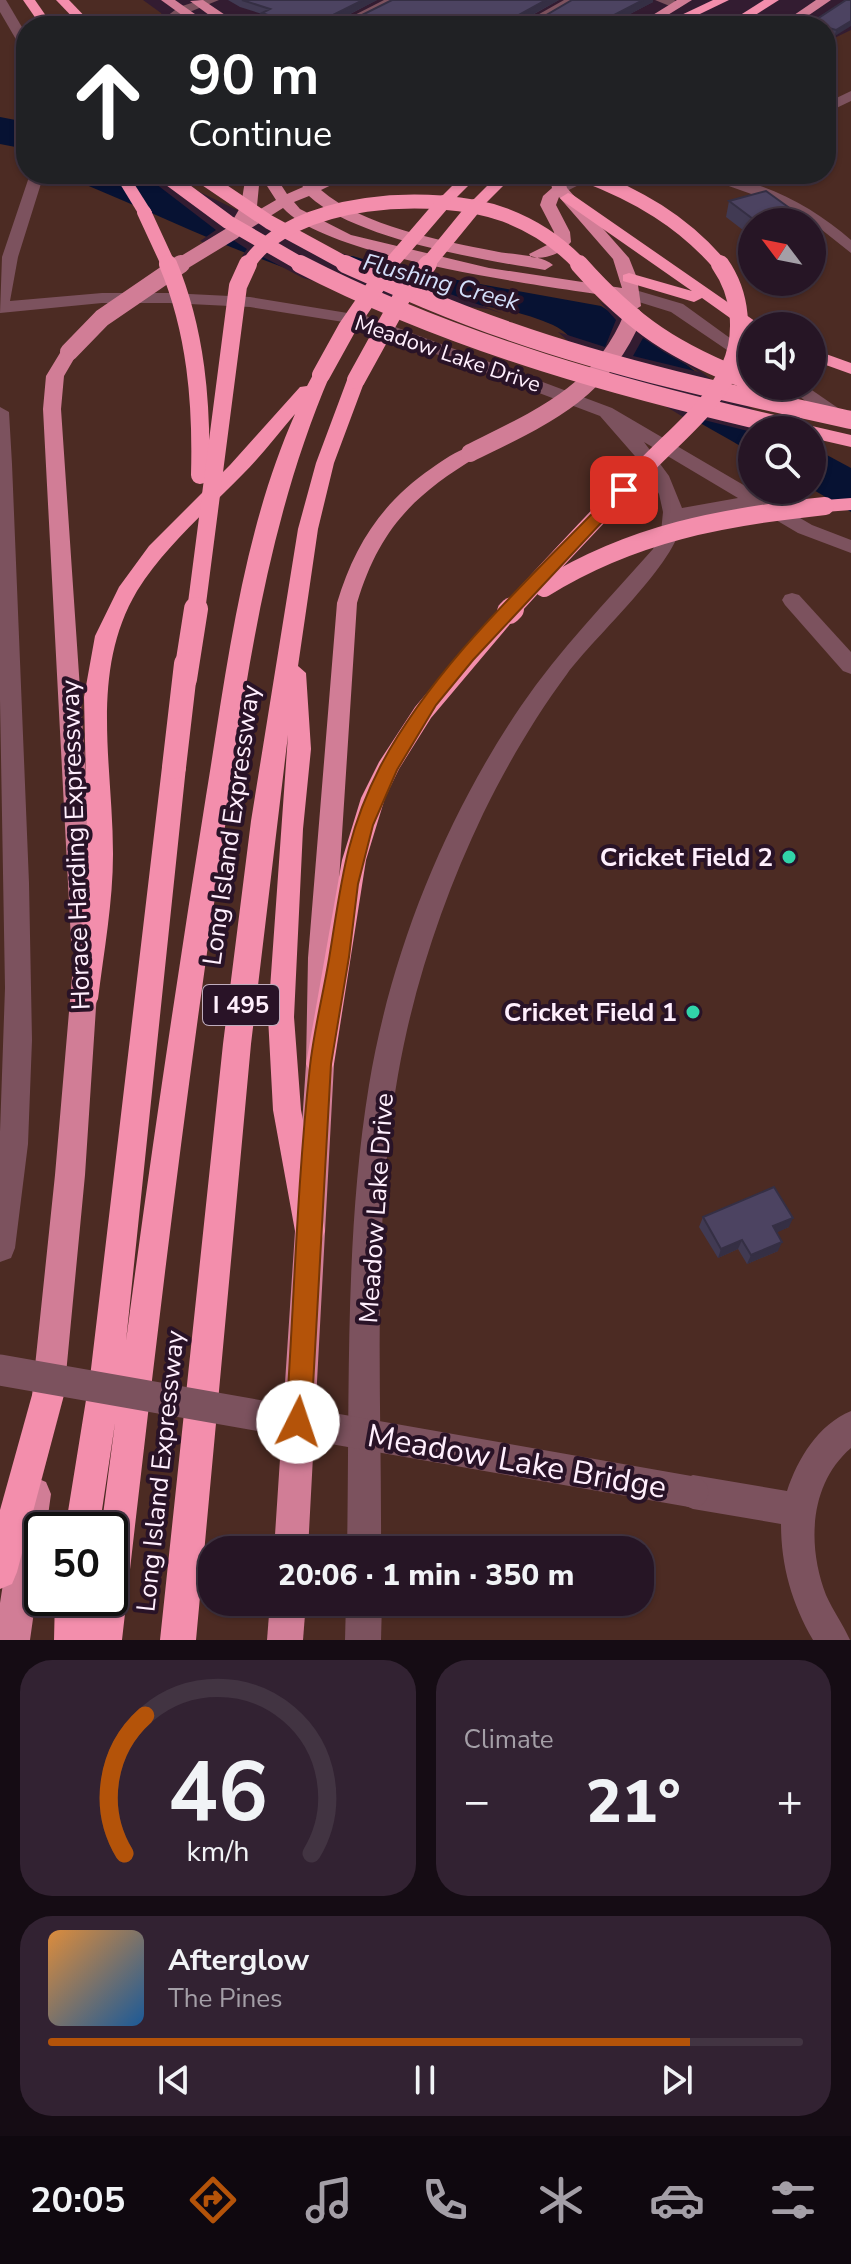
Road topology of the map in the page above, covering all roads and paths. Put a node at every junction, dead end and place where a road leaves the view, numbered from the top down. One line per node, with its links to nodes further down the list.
1 (62, 0): 15 (highway)
2 (167, 0): 14 (main road)
3 (394, 0): 19 (street)
4 (574, 0): 20 (street)
5 (661, 0): 13 (street)
6 (723, 0): 22 (highway)
7 (738, 0): 23 (highway)
8 (773, 0): 24 (highway)
9 (790, 0): 25 (highway)
10 (825, 0): 26 (main road)
11 (0, 1): 27 (street)
12 (203, 2): 14 (street); 18 (main road)
13 (682, 2): 21 (main road)
14 (183, 10): 16 (street); 17 (main road)
15 (78, 16)
16 (174, 16)
17 (192, 16)
18 (220, 16)
19 (360, 16)
20 (543, 16)
21 (658, 16)
22 (687, 16)
23 (711, 16)
24 (746, 16)
25 (766, 16)
26 (800, 16)
27 (16, 28)
28 (34, 184): 47 (street)
29 (127, 184): 75 (highway, bridge)
30 (176, 184): 60 (highway, bridge)
31 (213, 184): 61 (highway, bridge)
32 (252, 184): 43 (main road)
33 (273, 184): 42 (main road)
34 (309, 184): 41 (main road)
35 (322, 184): 41 (main road)
36 (463, 184): 53 (highway, Long Island Expressway / I 495, bridge)
37 (498, 184): 72 (highway, Long Island Expressway / I 495, bridge)
38 (605, 184): 71 (highway, bridge)
39 (743, 184): 44 (street)
40 (562, 187): 45 (main road); 46 (main road); 48 (highway)
41 (312, 188): 42 (main road); 45 (main road)
42 (284, 201): 43 (main road, Horace Harding Expressway); 46 (main road)
43 (249, 218): 76 (main road, Horace Harding Expressway, bridge)
44 (851, 247)
45 (492, 255): 46 (main road)
46 (630, 286): 48 (highway); 50 (street); 77 (main road, bridge)
47 (0, 307): 59 (street, Meadow Lake Drive)
48 (733, 314): 49 (highway)
49 (738, 317)
50 (738, 352)
51 (826, 359): 52 (highway)
52 (851, 369)
53 (321, 375): 76 (highway); 85 (highway, Long Island Expressway / I 495)
54 (738, 376): 75 (highway, bridge)
55 (813, 400): 57 (highway)
56 (816, 400): 61 (street)
57 (851, 411)
58 (0, 412): 73 (street)
59 (606, 412): 64 (street, Meadow Lake Drive); 68 (street, Meadow Lake Drive)
60 (745, 416)
61 (851, 422)
62 (826, 435): 63 (highway)
63 (851, 441)
64 (738, 490)
65 (740, 504): 68 (street)
66 (761, 504): 69 (street, Meadow Lake Drive)
67 (851, 504): 71 (highway, bridge)
68 (674, 516): 87 (street, Meadow Lake Drive)
69 (851, 547)
70 (792, 600): 74 (street)
71 (509, 612): 77 (highway)
72 (292, 623): 78 (highway); 96 (highway, Long Island Expressway / I 495)
73 (5, 625): 79 (street)
74 (851, 666)
75 (185, 679): 84 (highway, bridge)
76 (85, 999): 81 (main road, Horace Harding Expressway)
77 (320, 1064): 78 (main road)
78 (310, 1231): 86 (main road)
79 (0, 1248)
80 (0, 1370): 83 (street, Meadow Lake Bridge, bridge)
81 (48, 1395): 88 (highway); 93 (main road, Horace Harding Expressway)
82 (851, 1427): 83 (street)
83 (798, 1510): 99 (street)
84 (85, 1512)
85 (120, 1512)
86 (292, 1536)
87 (364, 1536)
88 (0, 1572)
89 (72, 1616): 94 (highway)
90 (107, 1616): 95 (highway, Long Island Expressway / I 495)
91 (287, 1616): 97 (main road)
92 (364, 1616): 98 (street)
93 (12, 1640)
94 (72, 1640)
95 (104, 1640)
96 (178, 1640)
97 (285, 1640)
98 (363, 1640)
99 (832, 1640)

